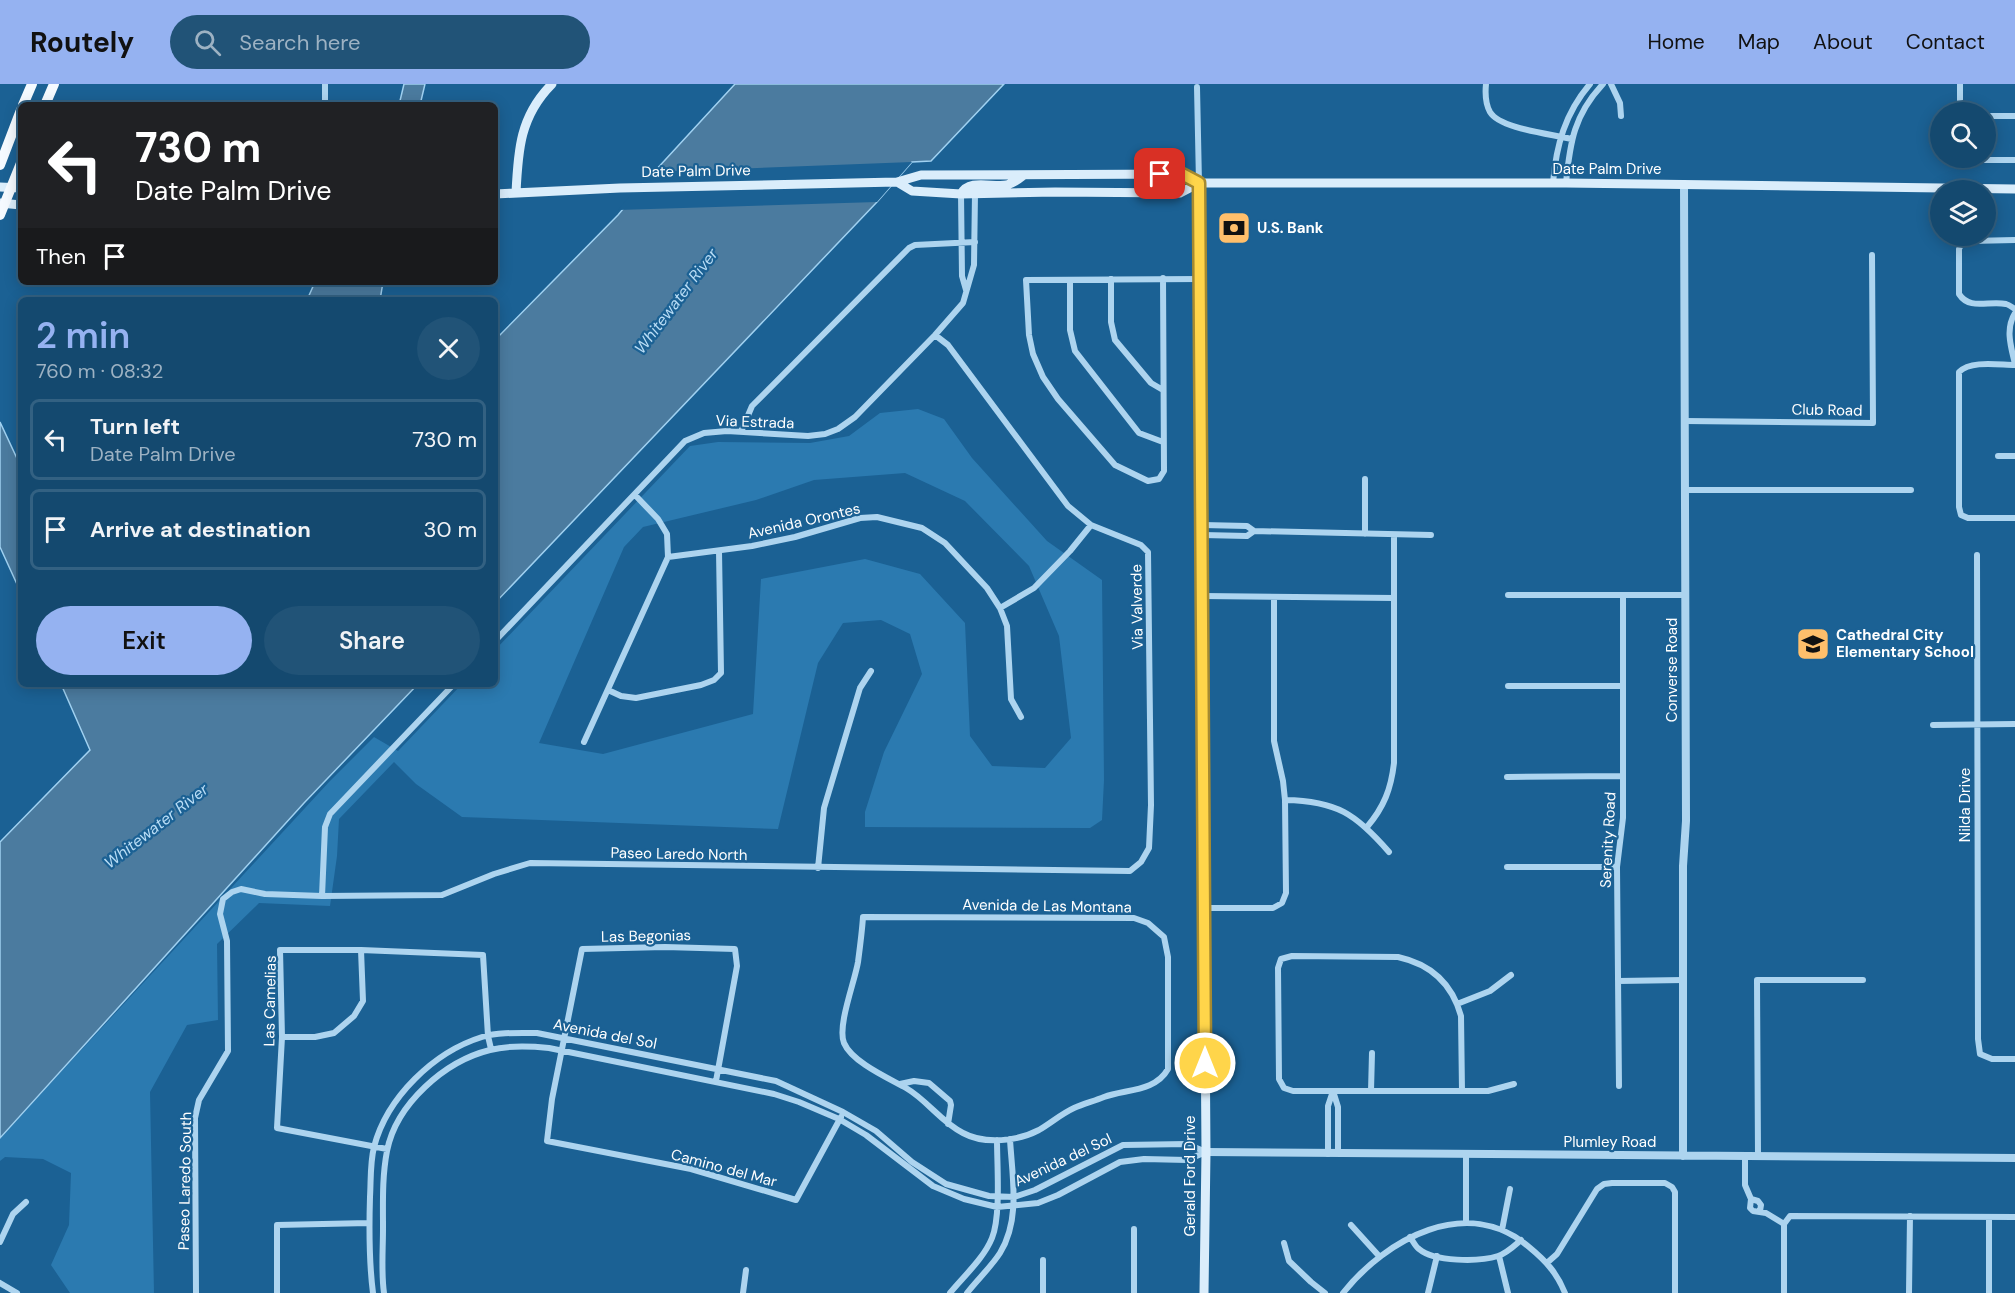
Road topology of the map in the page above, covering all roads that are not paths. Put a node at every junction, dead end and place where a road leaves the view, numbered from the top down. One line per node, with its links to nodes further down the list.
1 (32, 84): 11 (main road)
2 (54, 84): 12 (main road)
3 (325, 84): 13 (street)
4 (552, 84): 33 (main road)
5 (1486, 84): 19 (street)
6 (1590, 84): 19 (street)
7 (1604, 84): 20 (street)
8 (1611, 84): 15 (street)
9 (1960, 84): 14 (street)
10 (1197, 87): 27 (street, Gerald Ford Drive)
11 (24, 102)
12 (46, 102)
13 (325, 102)
14 (1960, 102)
15 (1620, 116)
16 (1996, 116): 17 (street)
17 (2015, 116)
18 (18, 118): 23 (main road)
19 (1560, 136): 20 (street); 28 (street)
20 (1571, 139): 29 (street)
21 (1996, 159): 22 (street)
22 (2015, 160)
23 (0, 165)
24 (18, 170): 31 (main road)
25 (1024, 175): 26 (main road, Date Palm Drive); 27 (main road, Date Palm Drive); 36 (main road)
26 (897, 182): 33 (main road, Date Palm Drive); 36 (main road, Date Palm Drive)
27 (1199, 183): 28 (main road, Date Palm Drive); 34 (main road, Date Palm Drive); 46 (main road, Gerald Ford Drive)
28 (1553, 183): 29 (main road, Date Palm Drive)
29 (1566, 183): 30 (main road, Date Palm Drive)
30 (1684, 184): 32 (main road, Date Palm Drive); 53 (street, Converse Road)
31 (11, 187): 37 (main road)
32 (2015, 189)
33 (516, 193): 35 (main road, Date Palm Drive)
34 (975, 193): 36 (main road, Date Palm Drive); 41 (street, Via Estrada)
35 (498, 194)
36 (961, 194): 42 (street)
37 (2, 203): 38 (main road); 39 (main road)
38 (18, 204)
39 (0, 215)
40 (2015, 240): 49 (street)
41 (975, 242): 42 (street); 48 (street, Via Estrada)
42 (961, 243): 48 (street); 54 (street)
43 (1872, 255): 53 (street, Club Road)
44 (1163, 278): 45 (street); 46 (street); 52 (street)
45 (1111, 279): 47 (street); 52 (street)
46 (1201, 279): 65 (main road, Gerald Ford Drive)
47 (1070, 280): 55 (street); 55 (street)
48 (966, 291): 50 (street, Via Estrada)
49 (2015, 311): 51 (street)
50 (935, 335): 54 (street, Via Estrada); 63 (street, Via Valverde)
51 (2015, 364): 62 (street)
52 (1163, 390): 55 (street)
53 (1685, 421): 59 (street, Converse Road)
54 (741, 432): 61 (street, Via Estrada)
55 (1163, 442)
56 (1998, 456): 57 (street)
57 (2015, 456)
58 (1365, 479): 67 (street)
59 (1685, 490): 60 (street); 76 (street, Converse Road)
60 (1911, 490)
61 (635, 495): 73 (street); 81 (street, Via Estrada)
62 (2015, 518)
63 (1091, 525): 80 (street); 97 (street, Via Valverde)
64 (1240, 526): 65 (street); 66 (street); 70 (street)
65 (1203, 530): 70 (street); 77 (main road, Gerald Ford Drive)
66 (1254, 531): 67 (street); 70 (street)
67 (1365, 534): 68 (street)
68 (1394, 535): 69 (street); 79 (street)
69 (1431, 535)
70 (1240, 536)
71 (719, 551): 73 (street, Avenida Orontes); 80 (street, Avenida Orontes); 86 (street)
72 (1977, 555): 90 (street, Nilda Drive)
73 (668, 557): 86 (street)
74 (1508, 595): 75 (street)
75 (1623, 595): 76 (street); 84 (street, Serenity Road)
76 (1685, 595): 106 (street, Converse Road)
77 (1203, 596): 78 (street); 103 (main road, Gerald Ford Drive)
78 (1274, 597): 79 (street); 94 (street)
79 (1394, 598): 95 (street)
80 (1000, 608): 87 (street)
81 (498, 638)
82 (871, 671): 100 (street)
83 (1508, 686): 84 (street)
84 (1623, 686): 92 (street, Serenity Road)
85 (451, 687): 101 (street)
86 (608, 690): 91 (street)
87 (1021, 717)
88 (2015, 724): 90 (street)
89 (1933, 725): 90 (street)
90 (1977, 726): 116 (street, Nilda Drive)
91 (584, 742)
92 (1623, 776): 93 (street); 99 (street, Serenity Road)
93 (1507, 777)
94 (1285, 800): 95 (street); 103 (street)
95 (1367, 827): 96 (street)
96 (1389, 852)
97 (1141, 862): 100 (street, Paseo Laredo North)
98 (1507, 867): 99 (street)
99 (1617, 867): 108 (street, Serenity Road)
100 (818, 868): 101 (street, Paseo Laredo North)
101 (322, 896): 102 (street, Paseo Laredo North)
102 (222, 899): 168 (street, Paseo Laredo South)
103 (1204, 908): 133 (main road, Gerald Ford Drive)
104 (362, 950): 110 (street, Las Camelias); 111 (street); 111 (street, Las Camelias)
105 (1512, 975): 109 (street)
106 (1683, 980): 108 (street); 137 (street, Converse Road)
107 (1863, 980): 139 (street)
108 (1618, 981): 121 (street, Serenity Road)
109 (1458, 1004): 122 (street); 124 (street)
110 (488, 1036): 112 (street, Avenida del Sol); 113 (street, Las Camelias); 131 (street, Avenida del Sol)
111 (282, 1037): 131 (street, Las Camelias)
112 (565, 1038): 114 (street, Las Begonias); 117 (street, Avenida del Sol); 117 (street, Las Begonias)
113 (491, 1049): 114 (street, Avenida del Sol); 132 (street, Avenida del Sol)
114 (563, 1050): 118 (street, Avenida del Sol); 130 (street, Las Begonias)
115 (1372, 1053): 123 (street)
116 (2015, 1059)
117 (718, 1069): 118 (street, Las Begonias); 125 (street, Avenida del Sol)
118 (716, 1081): 126 (street, Avenida del Sol)
119 (899, 1084): 127 (street, Avenida de Las Montana); 127 (street); 128 (street, Avenida de Las Montana)
120 (1514, 1084): 124 (street)
121 (1619, 1086)
122 (1333, 1091): 123 (street); 134 (street); 135 (street)
123 (1371, 1091): 124 (street)
124 (1462, 1091)
125 (843, 1112): 126 (street, Camino del Mar); 142 (street, Avenida del Sol)
126 (839, 1119): 130 (street, Camino del Mar); 146 (street, Avenida del Sol)
127 (948, 1124): 129 (street, Avenida de Las Montana)
128 (1010, 1139): 129 (street, Avenida de Las Montana); 143 (street, Avenida del Sol)
129 (998, 1140): 142 (street, Avenida del Sol)
130 (547, 1141)
131 (375, 1146): 132 (street, Las Camelias); 150 (street, Avenida del Sol)
132 (387, 1149): 171 (street, Avenida del Sol)
133 (1206, 1152): 135 (street, Plumley Road); 143 (street, Avenida del Sol); 145 (street, Avenida del Sol); 177 (main road, Gerald Ford Drive)
134 (1338, 1153): 135 (street, Plumley Road); 136 (street, Plumley Road)
135 (1328, 1154)
136 (1466, 1154): 137 (street, Plumley Road); 151 (street)
137 (1683, 1156): 138 (street, Plumley Road)
138 (1745, 1156): 139 (street, Plumley Road); 152 (street)
139 (1758, 1156): 140 (street, Plumley Road)
140 (2015, 1158)
141 (1510, 1189): 155 (street)
142 (997, 1197): 143 (street, Avenida del Sol); 146 (street, Avenida del Sol)
143 (1014, 1197): 145 (street, Avenida del Sol)
144 (26, 1202): 158 (street)
145 (1014, 1205): 146 (street, Avenida del Sol); 174 (street, Avenida del Sol)
146 (997, 1207): 173 (street, Avenida del Sol)
147 (1910, 1216): 148 (street); 152 (street); 185 (street)
148 (1989, 1217): 149 (street); 186 (street)
149 (2015, 1217)
150 (369, 1223): 169 (street); 170 (street, Avenida del Sol)
151 (1466, 1223): 155 (street); 156 (street)
152 (1784, 1224): 184 (street)
153 (1351, 1225): 160 (street)
154 (1134, 1229): 176 (street)
155 (1502, 1230): 157 (street)
156 (1410, 1237): 160 (street); 161 (street)
157 (1521, 1240): 162 (street); 164 (street)
158 (0, 1242)
159 (1284, 1243): 178 (street)
160 (1379, 1256): 179 (street)
161 (1437, 1256): 162 (street); 180 (street)
162 (1498, 1256): 181 (street)
163 (1043, 1260): 175 (street)
164 (1548, 1262): 182 (street); 183 (street)
165 (746, 1270): 172 (street)
166 (0, 1282): 167 (street)
167 (17, 1293)
168 (196, 1293)
169 (277, 1293)
170 (373, 1293)
171 (384, 1293)
172 (743, 1293)
173 (950, 1293)
174 (967, 1293)
175 (1043, 1293)
176 (1134, 1293)
177 (1204, 1293)
178 (1325, 1293)
179 (1342, 1293)
180 (1428, 1293)
181 (1508, 1293)
182 (1565, 1293)
183 (1675, 1293)
184 (1784, 1293)
185 (1909, 1293)
186 (1989, 1293)

